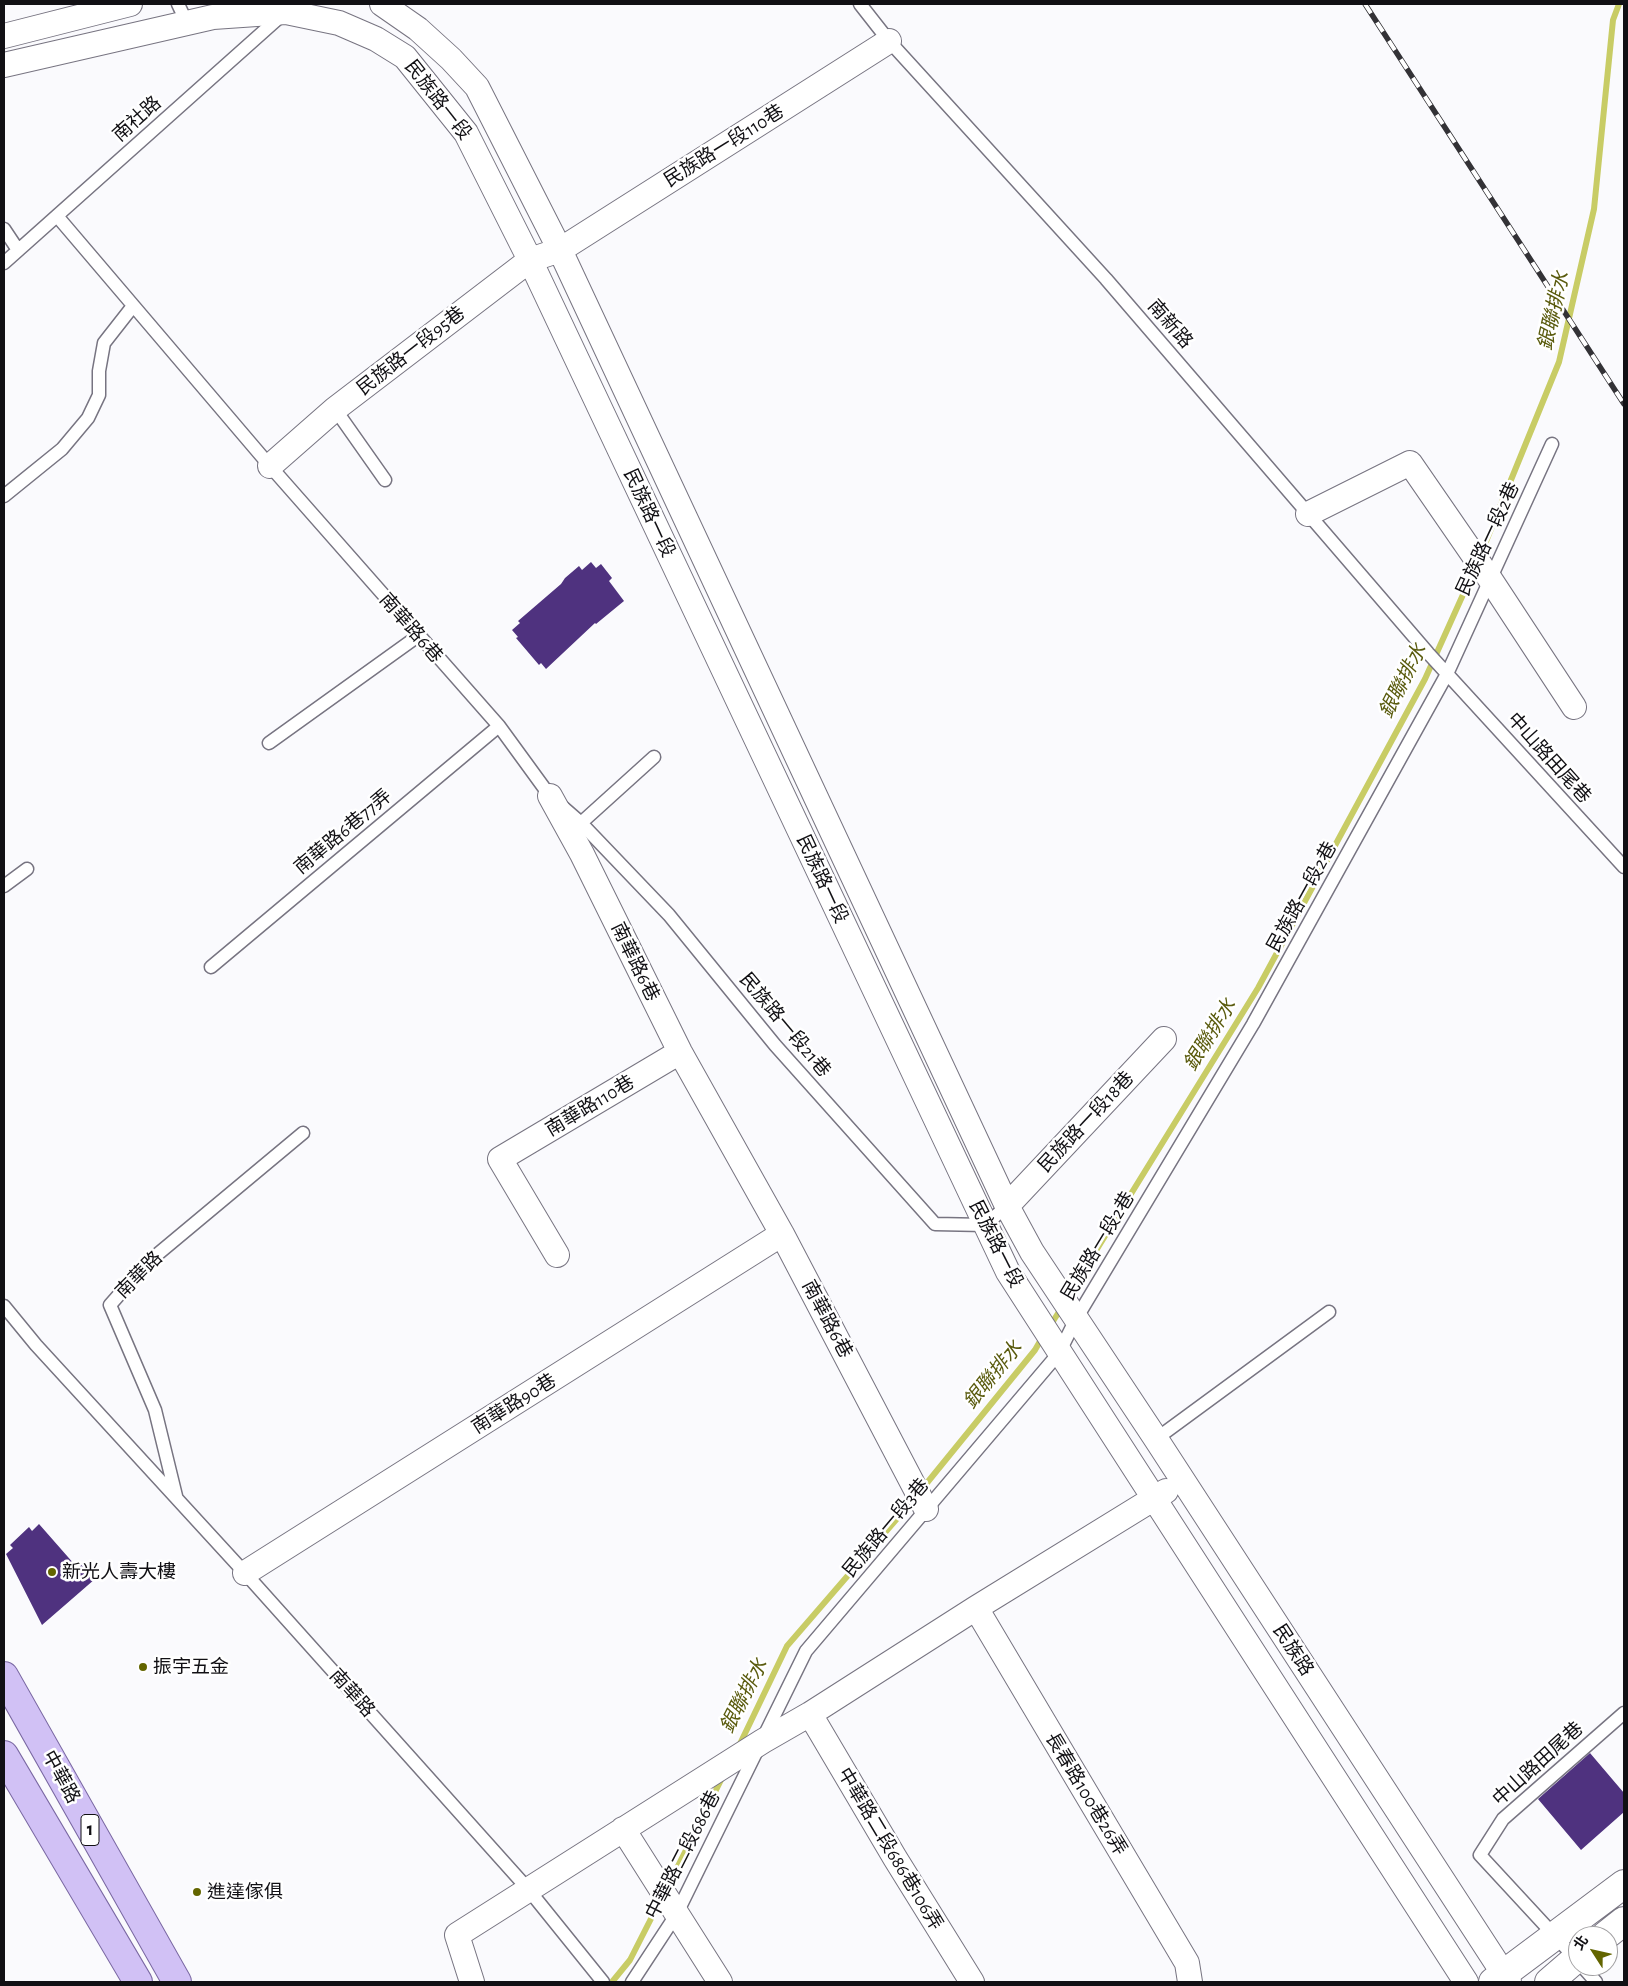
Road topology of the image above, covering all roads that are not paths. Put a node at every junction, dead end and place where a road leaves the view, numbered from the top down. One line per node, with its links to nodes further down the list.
1 (130, 4): 6 (street)
2 (382, 4): 12 (street, 民族路一段)
3 (860, 4): 7 (lane, 南新路)
4 (291, 8): 5 (street, 民族路一段); 9 (lane, 南社路); 13 (street, 民族路一段)
5 (182, 14): 8 (street, 民族路一段)
6 (4, 36)
7 (889, 41): 12 (street, 民族路一段110巷); 21 (lane, 南新路)
8 (4, 65)
9 (57, 216): 11 (lane, 南社路); 15 (lane, 南華路6巷)
10 (4, 229): 11 (lane)
11 (18, 250): 14 (lane, 南社路)
12 (560, 250): 13 (street, 民族路一段95巷); 35 (street, 民族路一段)
13 (530, 260): 16 (street, 民族路一段95巷); 37 (street, 民族路一段)
14 (4, 263)
15 (133, 306): 18 (lane, 南華路6巷); 20 (lane)
16 (336, 409): 18 (street, 民族路一段95巷); 19 (lane)
17 (1552, 444): 22 (lane, 民族路一段2巷)
18 (270, 466): 23 (lane, 南華路6巷)
19 (385, 480)
20 (4, 496)
21 (1308, 514): 22 (street); 24 (lane, 南新路)
22 (1490, 579): 24 (lane, 民族路一段2巷); 25 (street)
23 (418, 636): 26 (lane, 南華路6巷); 27 (lane)
24 (1447, 674): 31 (lane, 中山路田尾巷); 45 (lane, 民族路一段2巷)
25 (1574, 707)
26 (499, 726): 29 (lane, 南華路6巷); 34 (lane, 南華路6巷77弄)
27 (269, 743)
28 (654, 756): 30 (lane)
29 (550, 796): 30 (lane, 民族路一段21巷); 38 (street, 南華路6巷)
30 (581, 822): 41 (lane, 民族路一段21巷)
31 (1624, 867)
32 (27, 869): 33 (lane)
33 (4, 886)
34 (211, 967)
35 (926, 1033): 37 (street); 40 (street, 民族路一段)
36 (1164, 1038): 40 (street, 民族路一段18巷)
37 (899, 1044): 41 (street, 民族路一段)
38 (680, 1052): 42 (street, 南華路6巷); 43 (street, 南華路110巷)
39 (303, 1133): 50 (lane, 南華路)
40 (1007, 1206): 41 (lane); 45 (street, 民族路一段)
41 (985, 1224): 47 (street, 民族路一段)
42 (782, 1234): 51 (street, 南華路6巷); 53 (street, 南華路90巷)
43 (557, 1255)
44 (4, 1306): 50 (lane, 南華路)
45 (1069, 1308): 47 (lane, 民族路一段2巷); 48 (street, 民族路)
46 (1329, 1312): 48 (lane)
47 (1051, 1340): 51 (lane, 民族路一段3巷); 52 (street, 民族路)
48 (1156, 1439): 49 (street, 民族路)
49 (1182, 1480): 52 (street); 69 (street, 民族路)
50 (176, 1498): 53 (lane, 南華路)
51 (921, 1499): 58 (lane, 民族路一段3巷)
52 (1154, 1499): 54 (street); 78 (street, 民族路)
53 (245, 1573): 63 (lane, 南華路)
54 (976, 1608): 57 (street); 77 (street, 長春路100巷26弄)
55 (4, 1676): 71 (main road, 中華路 / 1)
56 (1624, 1713): 66 (lane, 中山路田尾巷)
57 (810, 1714): 58 (street); 76 (street, 中華路二段686巷106弄)
58 (762, 1741): 60 (street); 64 (lane, 中華路二段686巷)
59 (4, 1755): 70 (main road, 中華路 / 1)
60 (623, 1829): 63 (street); 64 (street)
61 (1624, 1877): 65 (street)
62 (1624, 1884): 65 (street)
63 (528, 1889): 72 (street); 73 (lane, 南華路)
64 (668, 1901): 74 (lane, 中華路二段686巷); 75 (street)
65 (1591, 1908): 66 (street)
66 (1554, 1936): 67 (lane, 中山路田尾巷); 69 (street)
67 (1568, 1950)
68 (1568, 1968): 79 (street)
69 (1502, 1980)
70 (138, 1982)
71 (177, 1982)
72 (472, 1982)
73 (603, 1982)
74 (632, 1982)
75 (720, 1982)
76 (972, 1982)
77 (1190, 1982)
78 (1466, 1982)
79 (1549, 1982)

